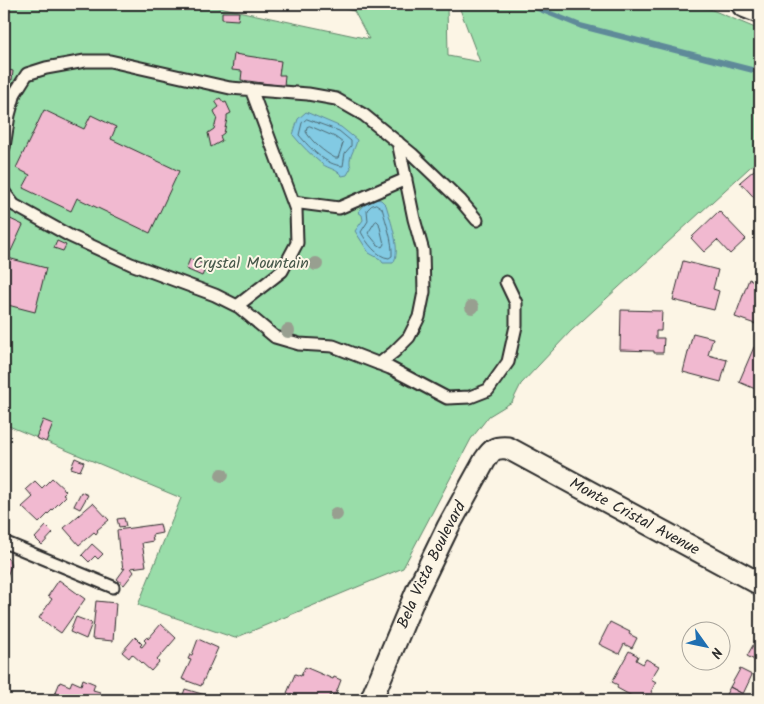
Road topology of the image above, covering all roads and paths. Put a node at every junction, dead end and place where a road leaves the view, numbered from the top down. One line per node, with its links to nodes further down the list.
1 (745, 4): 2 (street)
2 (760, 10)
3 (251, 89): 4 (lane); 5 (lane); 8 (lane)
4 (398, 142): 6 (lane); 9 (lane)
5 (4, 147)
6 (406, 179): 8 (lane); 12 (lane)
7 (4, 192): 11 (lane)
8 (293, 202): 11 (lane)
9 (477, 220)
10 (506, 282): 12 (lane)
11 (237, 306): 12 (lane)
12 (379, 364)
13 (508, 448): 15 (street, Monte Cristal Avenue); 17 (street, Bela Vista Boulevard)
14 (4, 542): 16 (lane)
15 (760, 584)
16 (114, 587)
17 (371, 700)

